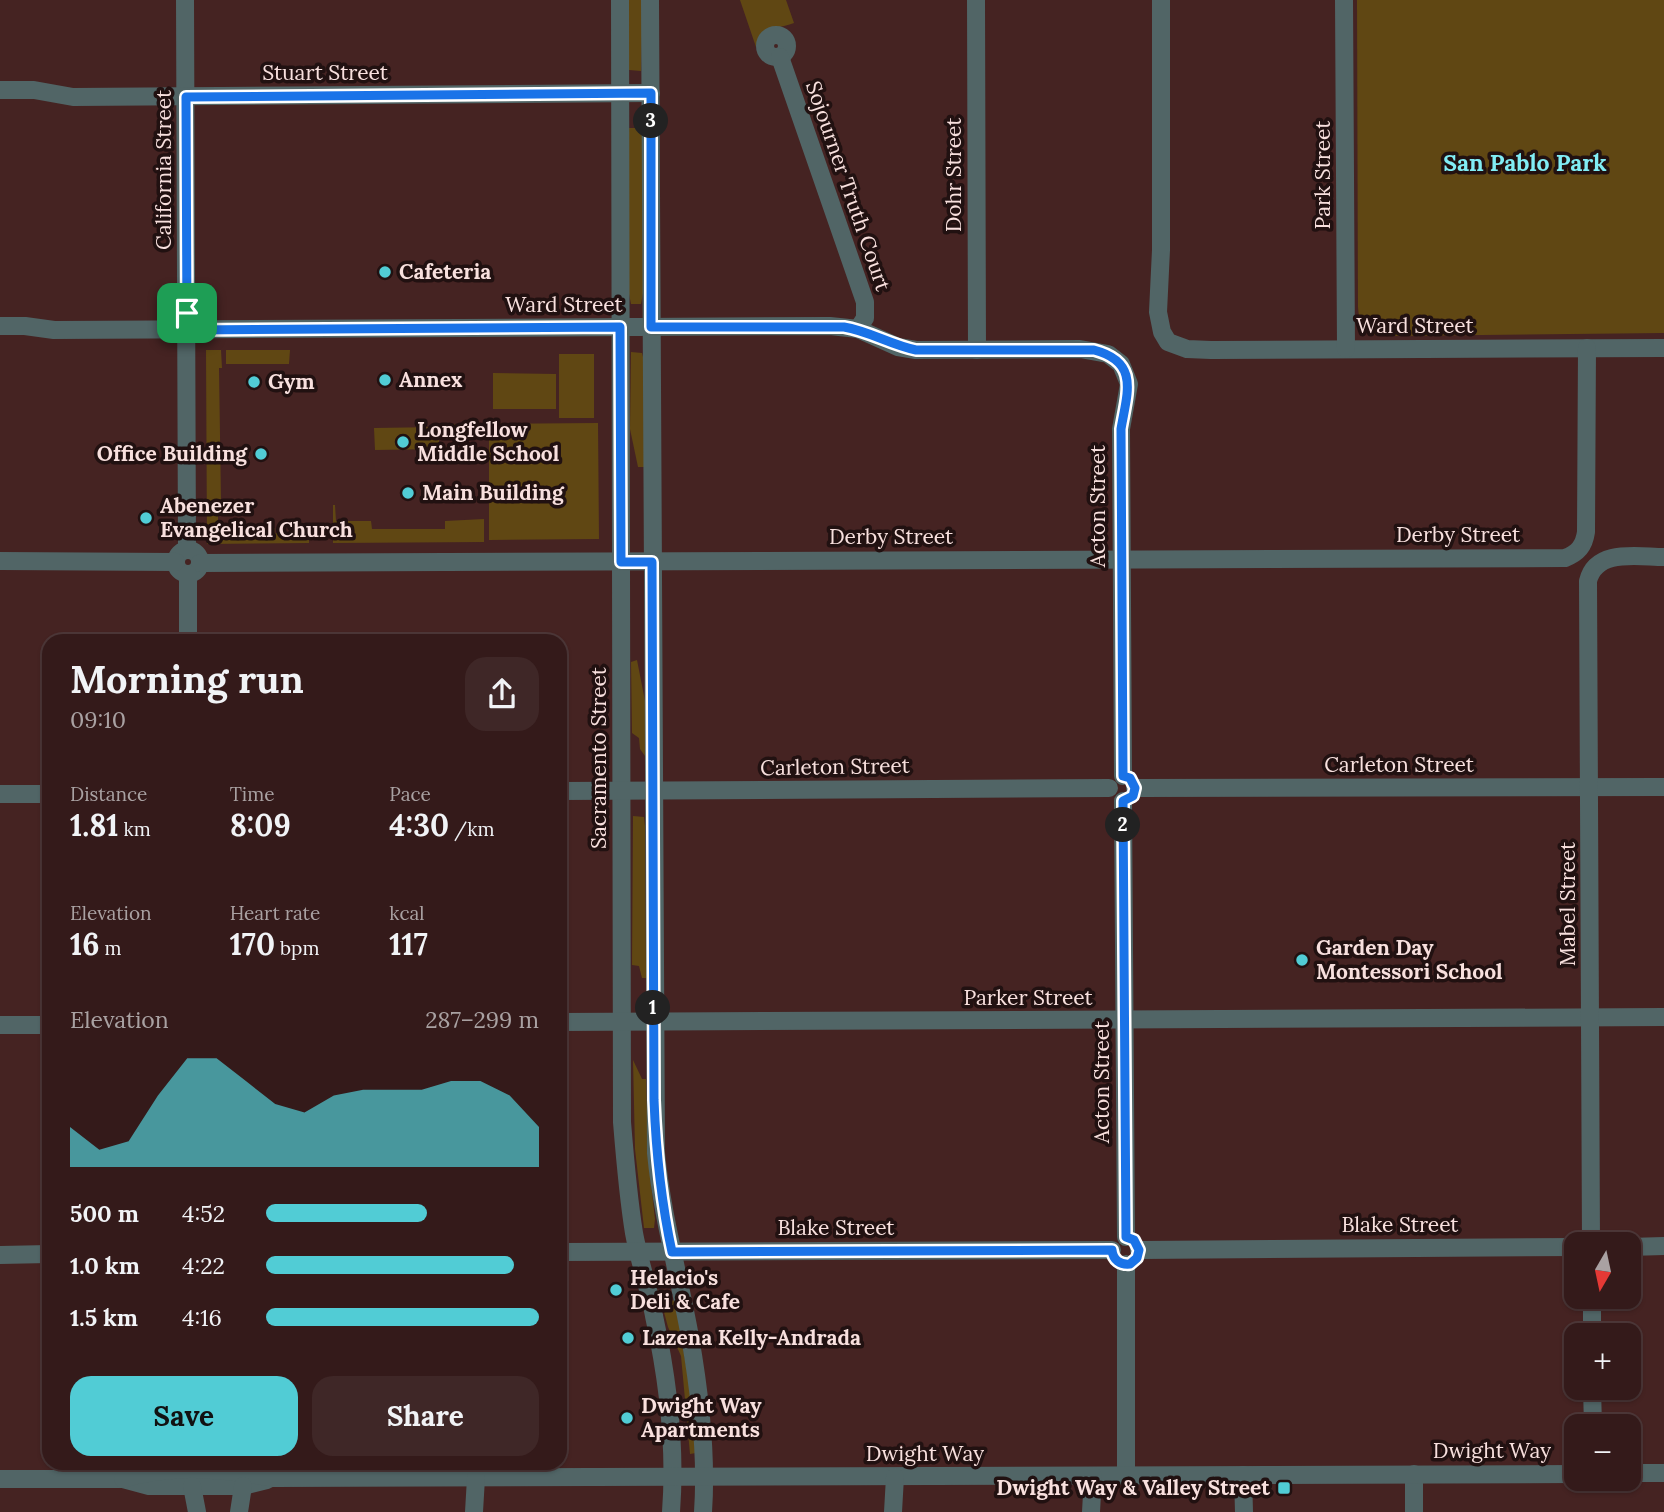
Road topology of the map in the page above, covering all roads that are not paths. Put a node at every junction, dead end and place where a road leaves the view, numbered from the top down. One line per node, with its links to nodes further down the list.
1 (186, 0): 11 (street, California Street)
2 (620, 0): 9 (street, Sacramento Street)
3 (650, 0): 10 (street)
4 (976, 0): 20 (street, Dohr Street)
5 (1161, 0): 19 (street, Ward Street)
6 (1344, 0): 19 (street, Park Street)
7 (780, 57): 15 (street, Sojourner Truth Court)
8 (0, 90): 11 (street, Stuart Street)
9 (620, 93): 10 (street, Stuart Street); 11 (street, Stuart Street); 13 (street, Sacramento Street)
10 (651, 93): 14 (street)
11 (186, 97): 16 (street, California Street)
12 (0, 326): 16 (street, Ward Street)
13 (620, 327): 14 (street, Ward Street); 16 (street, Ward Street); 26 (street, Sacramento Street)
14 (651, 327): 15 (street, Ward Street); 27 (street)
15 (858, 329): 20 (street, Ward Street)
16 (187, 330): 25 (street, California Street)
17 (1587, 348): 18 (street, Ward Street); 19 (street, Ward Street); 23 (street, Derby Street)
18 (1664, 348)
19 (1346, 349)
20 (977, 350): 21 (street, Ward Street)
21 (1121, 364): 23 (street, Acton Street)
22 (1664, 556): 29 (street, Mabel Street)
23 (1121, 558): 27 (street, Derby Street); 31 (street, Acton Street)
24 (0, 561): 25 (street, Derby Street)
25 (188, 562): 26 (street, Derby Street); 28 (street, California Street)
26 (621, 562): 27 (street, Derby Street); 33 (street, Sacramento Street)
27 (652, 562): 34 (street)
28 (188, 634)
29 (1590, 787): 30 (street, Carleton Street); 31 (street, Carleton Street); 37 (street, Mabel Street)
30 (1664, 787)
31 (1122, 788): 34 (street, Carleton Street); 39 (street, Acton Street)
32 (567, 791): 33 (street, Carleton Street)
33 (622, 792): 34 (street, Carleton Street); 41 (street, Sacramento Street)
34 (653, 792): 42 (street)
35 (0, 794): 36 (street)
36 (42, 794)
37 (1591, 1017): 38 (street, Parker Street); 39 (street, Parker Street); 45 (street, Mabel Street)
38 (1664, 1017)
39 (1125, 1020): 42 (street, Parker Street); 46 (street, Acton Street)
40 (567, 1021): 41 (street, Parker Street)
41 (623, 1021): 42 (street, Parker Street); 52 (street, Sacramento Street)
42 (654, 1022): 53 (street)
43 (0, 1025): 44 (street)
44 (42, 1025)
45 (1591, 1232)
46 (1133, 1244): 48 (street, Blake Street); 50 (street); 56 (street)
47 (1664, 1246): 49 (street)
48 (1564, 1247)
49 (1642, 1247)
50 (1112, 1250): 53 (street, Blake Street); 56 (street)
51 (567, 1252): 52 (street, Blake Street)
52 (638, 1252): 53 (street, Blake Street); 65 (street, Sacramento Street)
53 (672, 1252): 66 (street)
54 (42, 1254): 55 (street)
55 (0, 1255)
56 (1126, 1264): 64 (street)
57 (192, 1473): 68 (street, Dwight Way); 70 (street, Dwight Way); 71 (street, Dwight Way); 72 (street)
58 (1664, 1473): 61 (street)
59 (1413, 1474): 60 (street, Dwight Way); 62 (street, Dwight Way); 80 (street)
60 (1564, 1474)
61 (1641, 1474)
62 (1243, 1475): 64 (street, Dwight Way); 79 (street)
63 (1093, 1476): 64 (street, Dwight Way); 67 (street, Dwight Way); 78 (street)
64 (1126, 1476)
65 (672, 1477): 66 (street, Dwight Way); 69 (street, Dwight Way); 75 (street, Sacramento Street)
66 (704, 1477): 67 (street, Dwight Way); 76 (street)
67 (895, 1477): 77 (street)
68 (273, 1478): 69 (street, Dwight Way); 71 (street, Dwight Way)
69 (476, 1478): 74 (street)
70 (0, 1479)
71 (243, 1486): 73 (street)
72 (197, 1512)
73 (239, 1512)
74 (474, 1512)
75 (671, 1512)
76 (703, 1512)
77 (892, 1512)
78 (1091, 1512)
79 (1244, 1512)
80 (1413, 1512)

